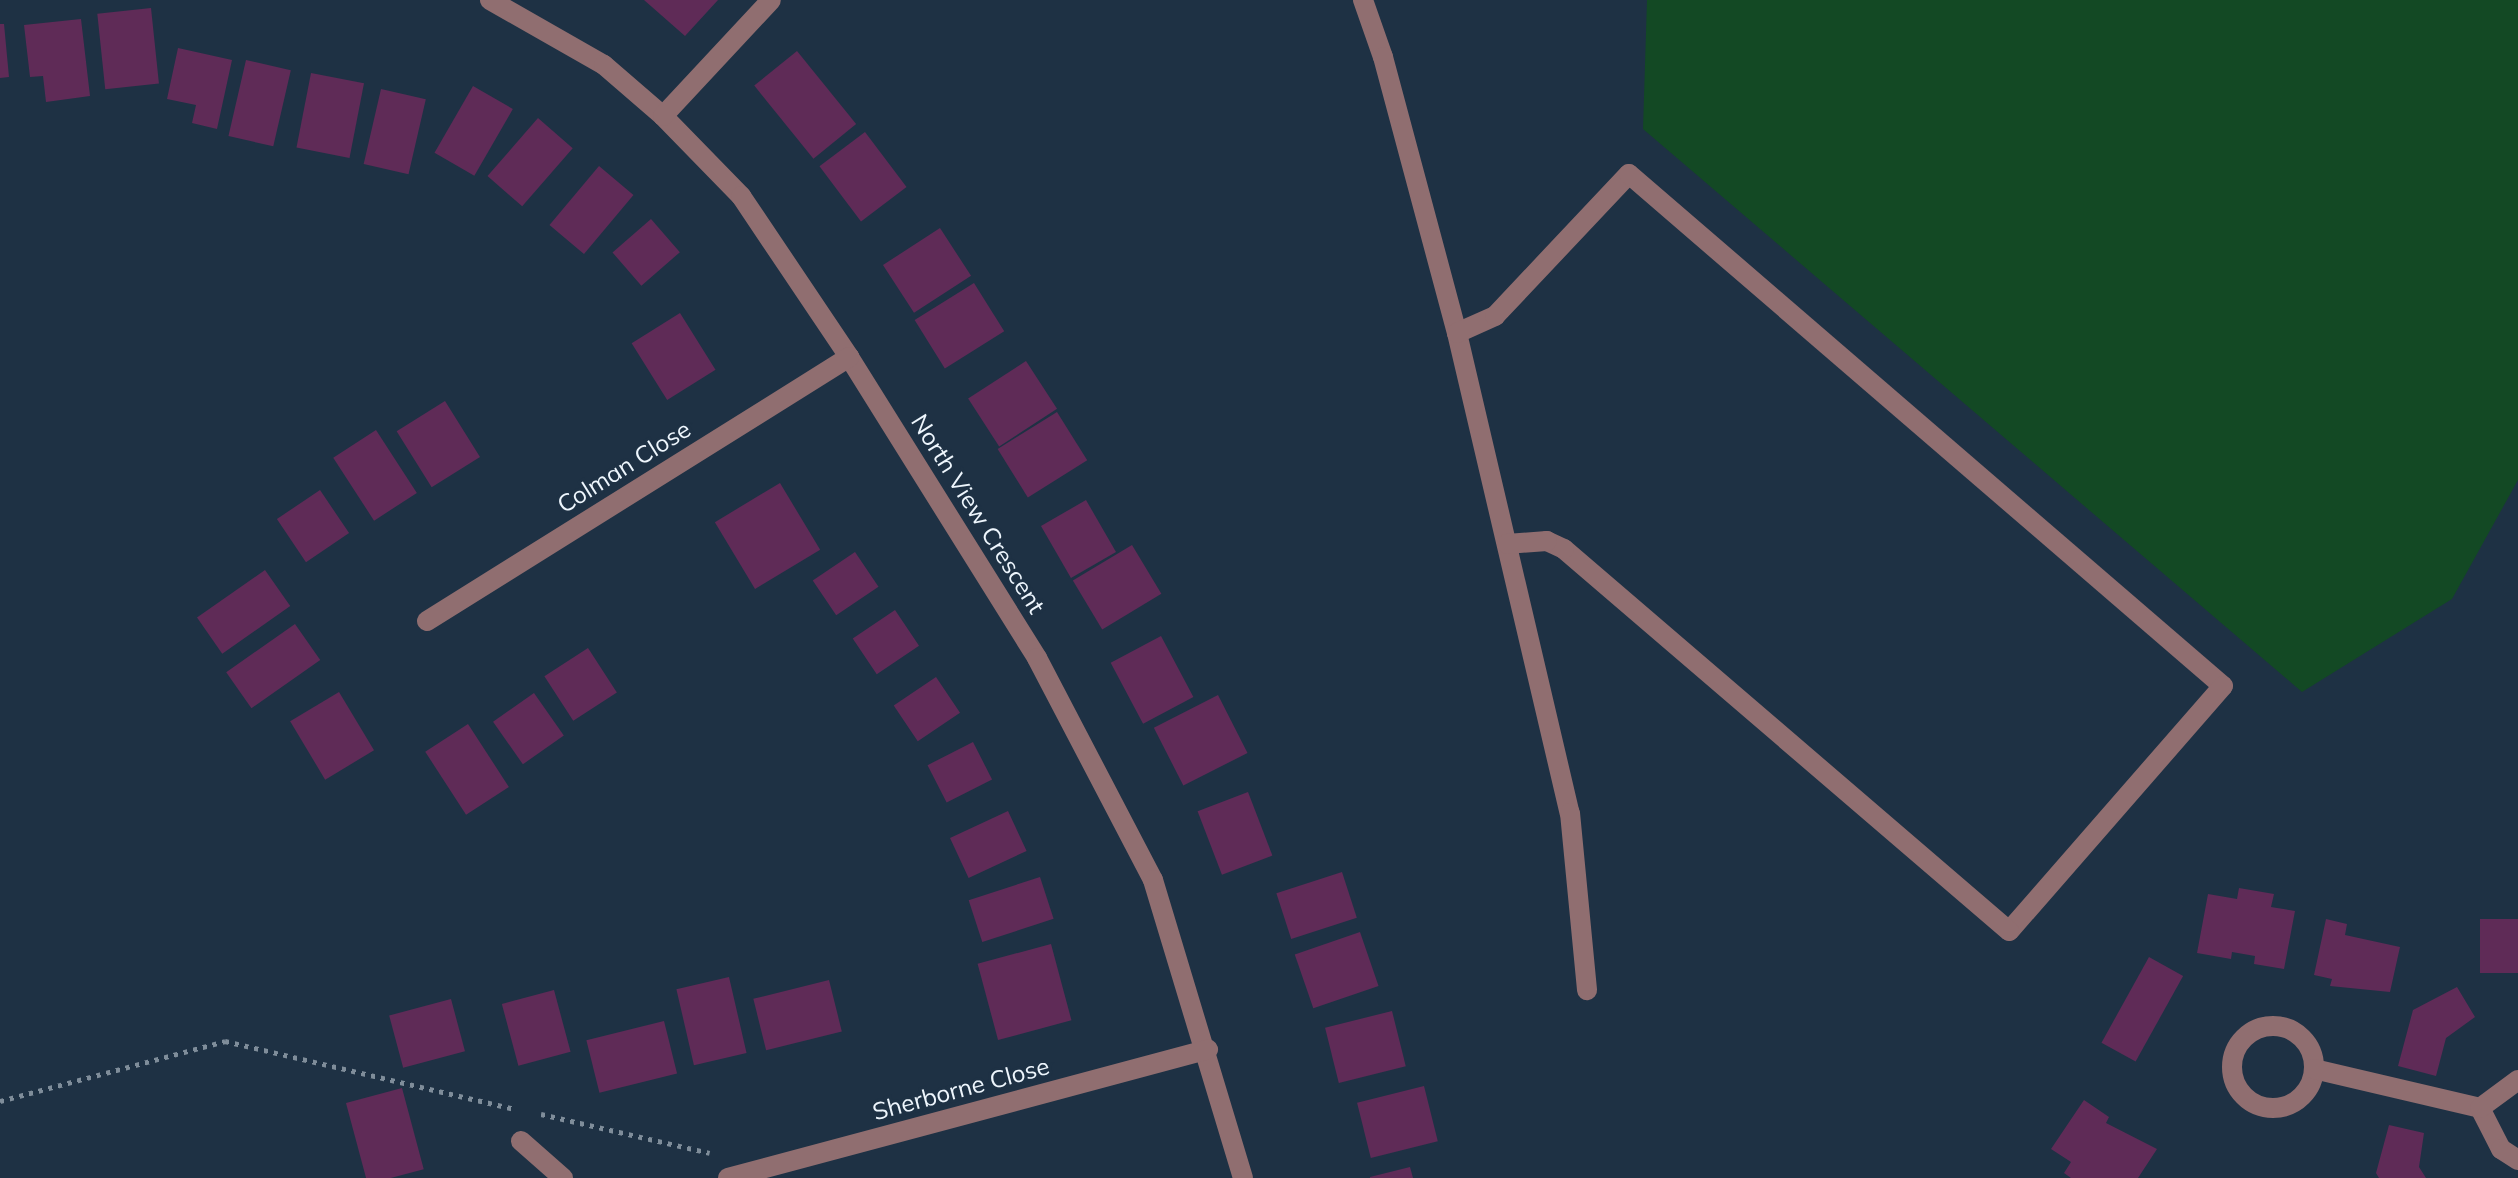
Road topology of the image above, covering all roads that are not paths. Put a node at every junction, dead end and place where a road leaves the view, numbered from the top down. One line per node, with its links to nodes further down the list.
1 (490, 0): 4 (street, North View Crescent)
2 (771, 0): 4 (street)
3 (1363, 0): 5 (street)
4 (663, 116): 6 (street, North View Crescent)
5 (1457, 333): 7 (street); 7 (street)
6 (849, 357): 8 (street, Colman Close); 10 (street, North View Crescent)
7 (1507, 544): 9 (street)
8 (427, 621)
9 (1587, 990)
10 (1208, 1049): 17 (street, Sherborne Close); 18 (street, North View Crescent)
11 (2314, 1069): 11 (street); 13 (street)
12 (2518, 1080): 13 (street)
13 (2480, 1108): 15 (street)
14 (521, 1141): 16 (street)
15 (2518, 1160)
16 (563, 1178)
17 (728, 1178)
18 (1243, 1178)

